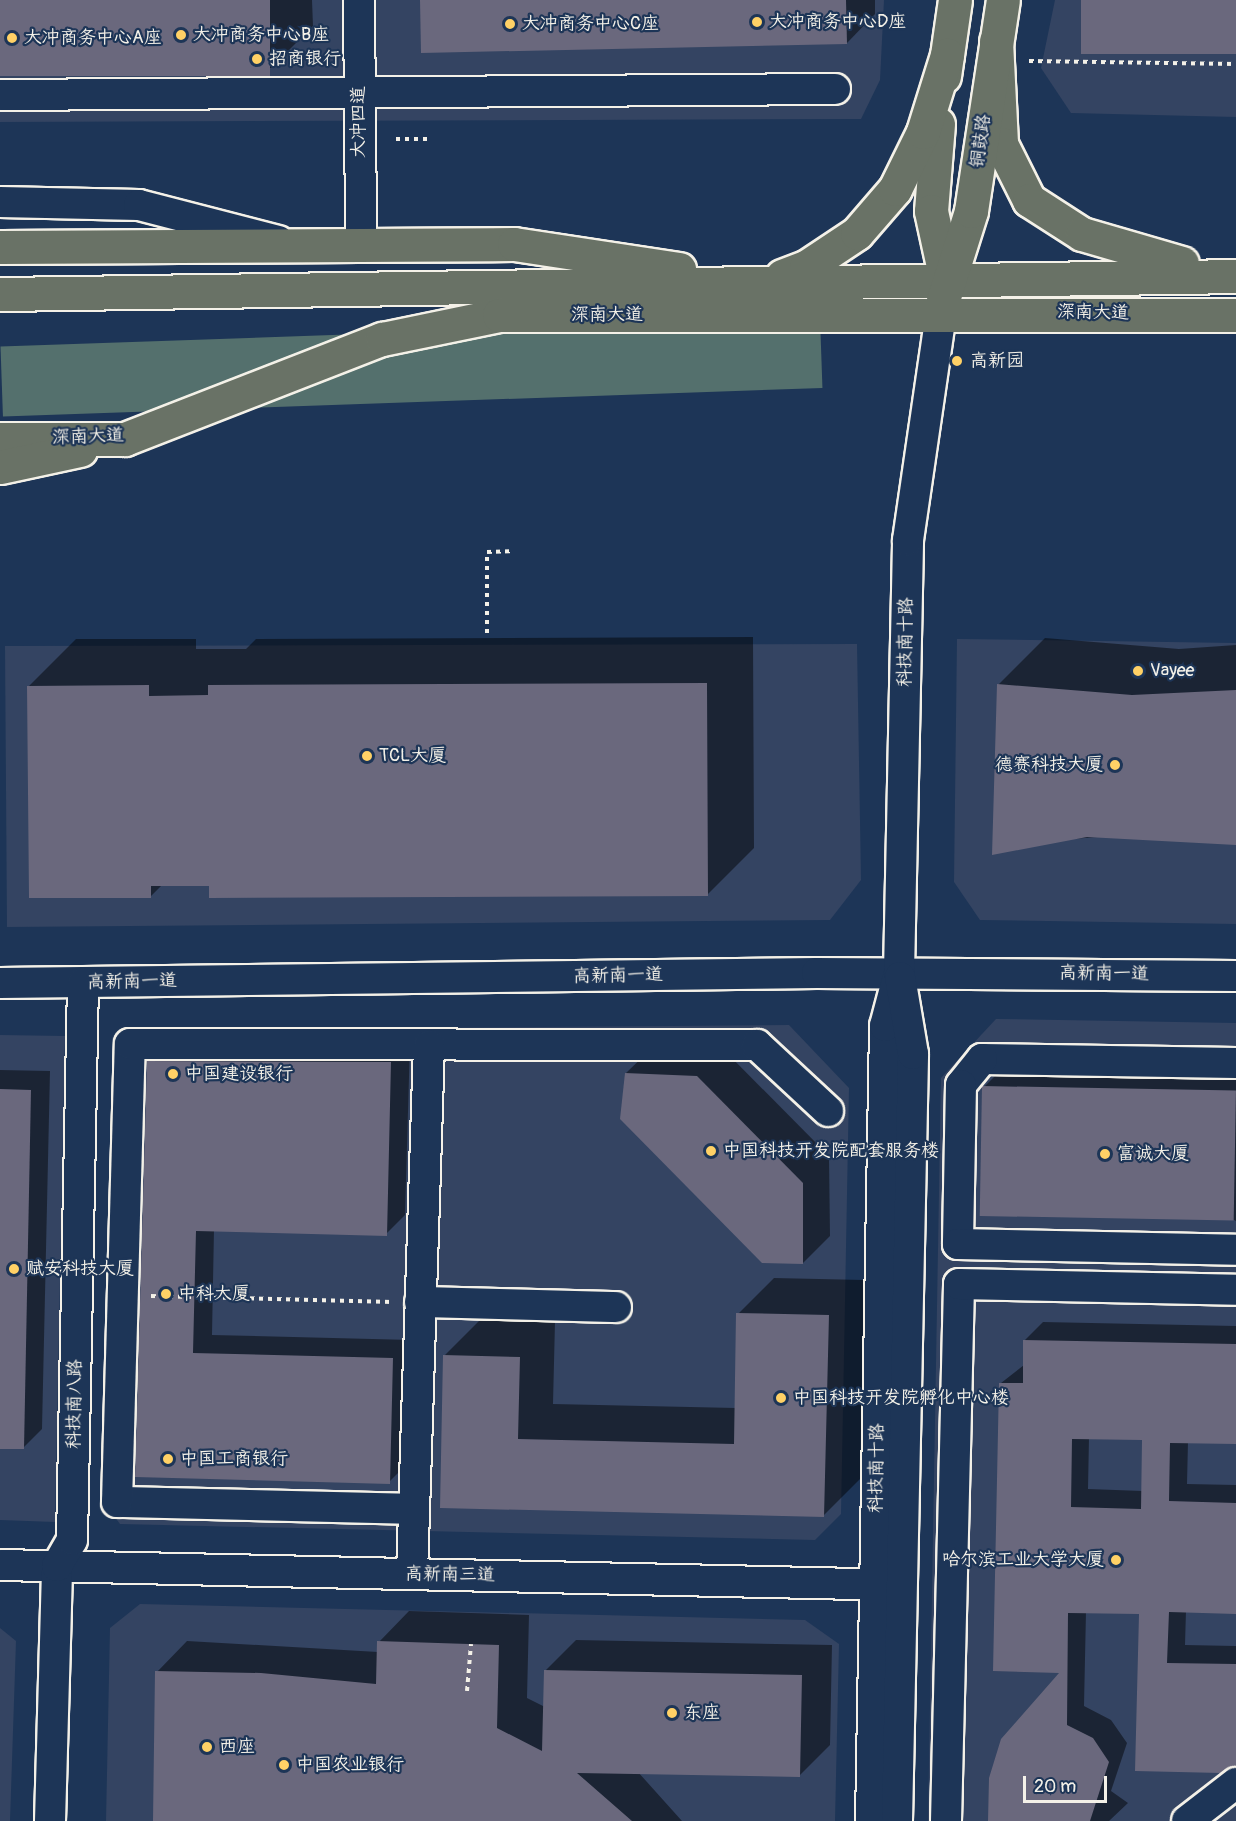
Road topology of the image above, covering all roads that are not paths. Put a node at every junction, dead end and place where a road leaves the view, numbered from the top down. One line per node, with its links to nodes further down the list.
1 (359, 0): 7 (street, 大冲四道)
2 (955, 0): 5 (main road, 铜鼓路)
3 (1003, 0): 4 (main road, 铜鼓路)
4 (996, 41): 13 (main road); 14 (main road, 铜鼓路)
5 (946, 55): 14 (main road, 铜鼓路); 15 (main road)
6 (835, 89): 7 (street)
7 (359, 90): 8 (street); 10 (street, 大冲四道)
8 (0, 95)
9 (0, 202): 11 (street)
10 (361, 245): 11 (main road); 15 (main road)
11 (292, 246): 12 (main road)
12 (0, 247)
13 (1236, 275): 14 (main road, 深南大道)
14 (946, 280): 15 (main road, 深南大道); 17 (main road, 铜鼓路)
15 (747, 282): 16 (main road, 深南大道)
16 (0, 294)
17 (941, 313): 18 (main road, 深南大道); 20 (main road, 深南大道); 22 (street, 科技南十路)
18 (1236, 315)
19 (0, 439): 20 (main road, 深南大道)
20 (125, 439): 21 (main road)
21 (0, 467)
22 (899, 973): 23 (street, 高新南一道); 25 (street, 高新南一道); 37 (street, 科技南十路)
23 (1236, 976)
24 (0, 983): 25 (street, 高新南一道)
25 (83, 983): 35 (street, 科技南八路)
26 (429, 1045): 28 (street); 31 (street); 33 (street)
27 (1236, 1063): 29 (street)
28 (828, 1111)
29 (1236, 1250)
30 (1236, 1290): 39 (street)
31 (420, 1302): 32 (street); 33 (street)
32 (616, 1307)
33 (414, 1509): 36 (street)
34 (0, 1565): 35 (street, 高新南三道)
35 (57, 1566): 36 (street, 高新南三道); 41 (street, 科技南八路)
36 (412, 1574): 37 (street, 高新南三道)
37 (888, 1585): 38 (street, 科技南十路); 42 (street, 科技南十路)
38 (898, 1756): 39 (street); 43 (street, 科技南十路)
39 (948, 1757): 44 (street)
40 (1236, 1783): 45 (street)
41 (50, 1821)
42 (871, 1821)
43 (897, 1821)
44 (946, 1821)
45 (1187, 1821)

